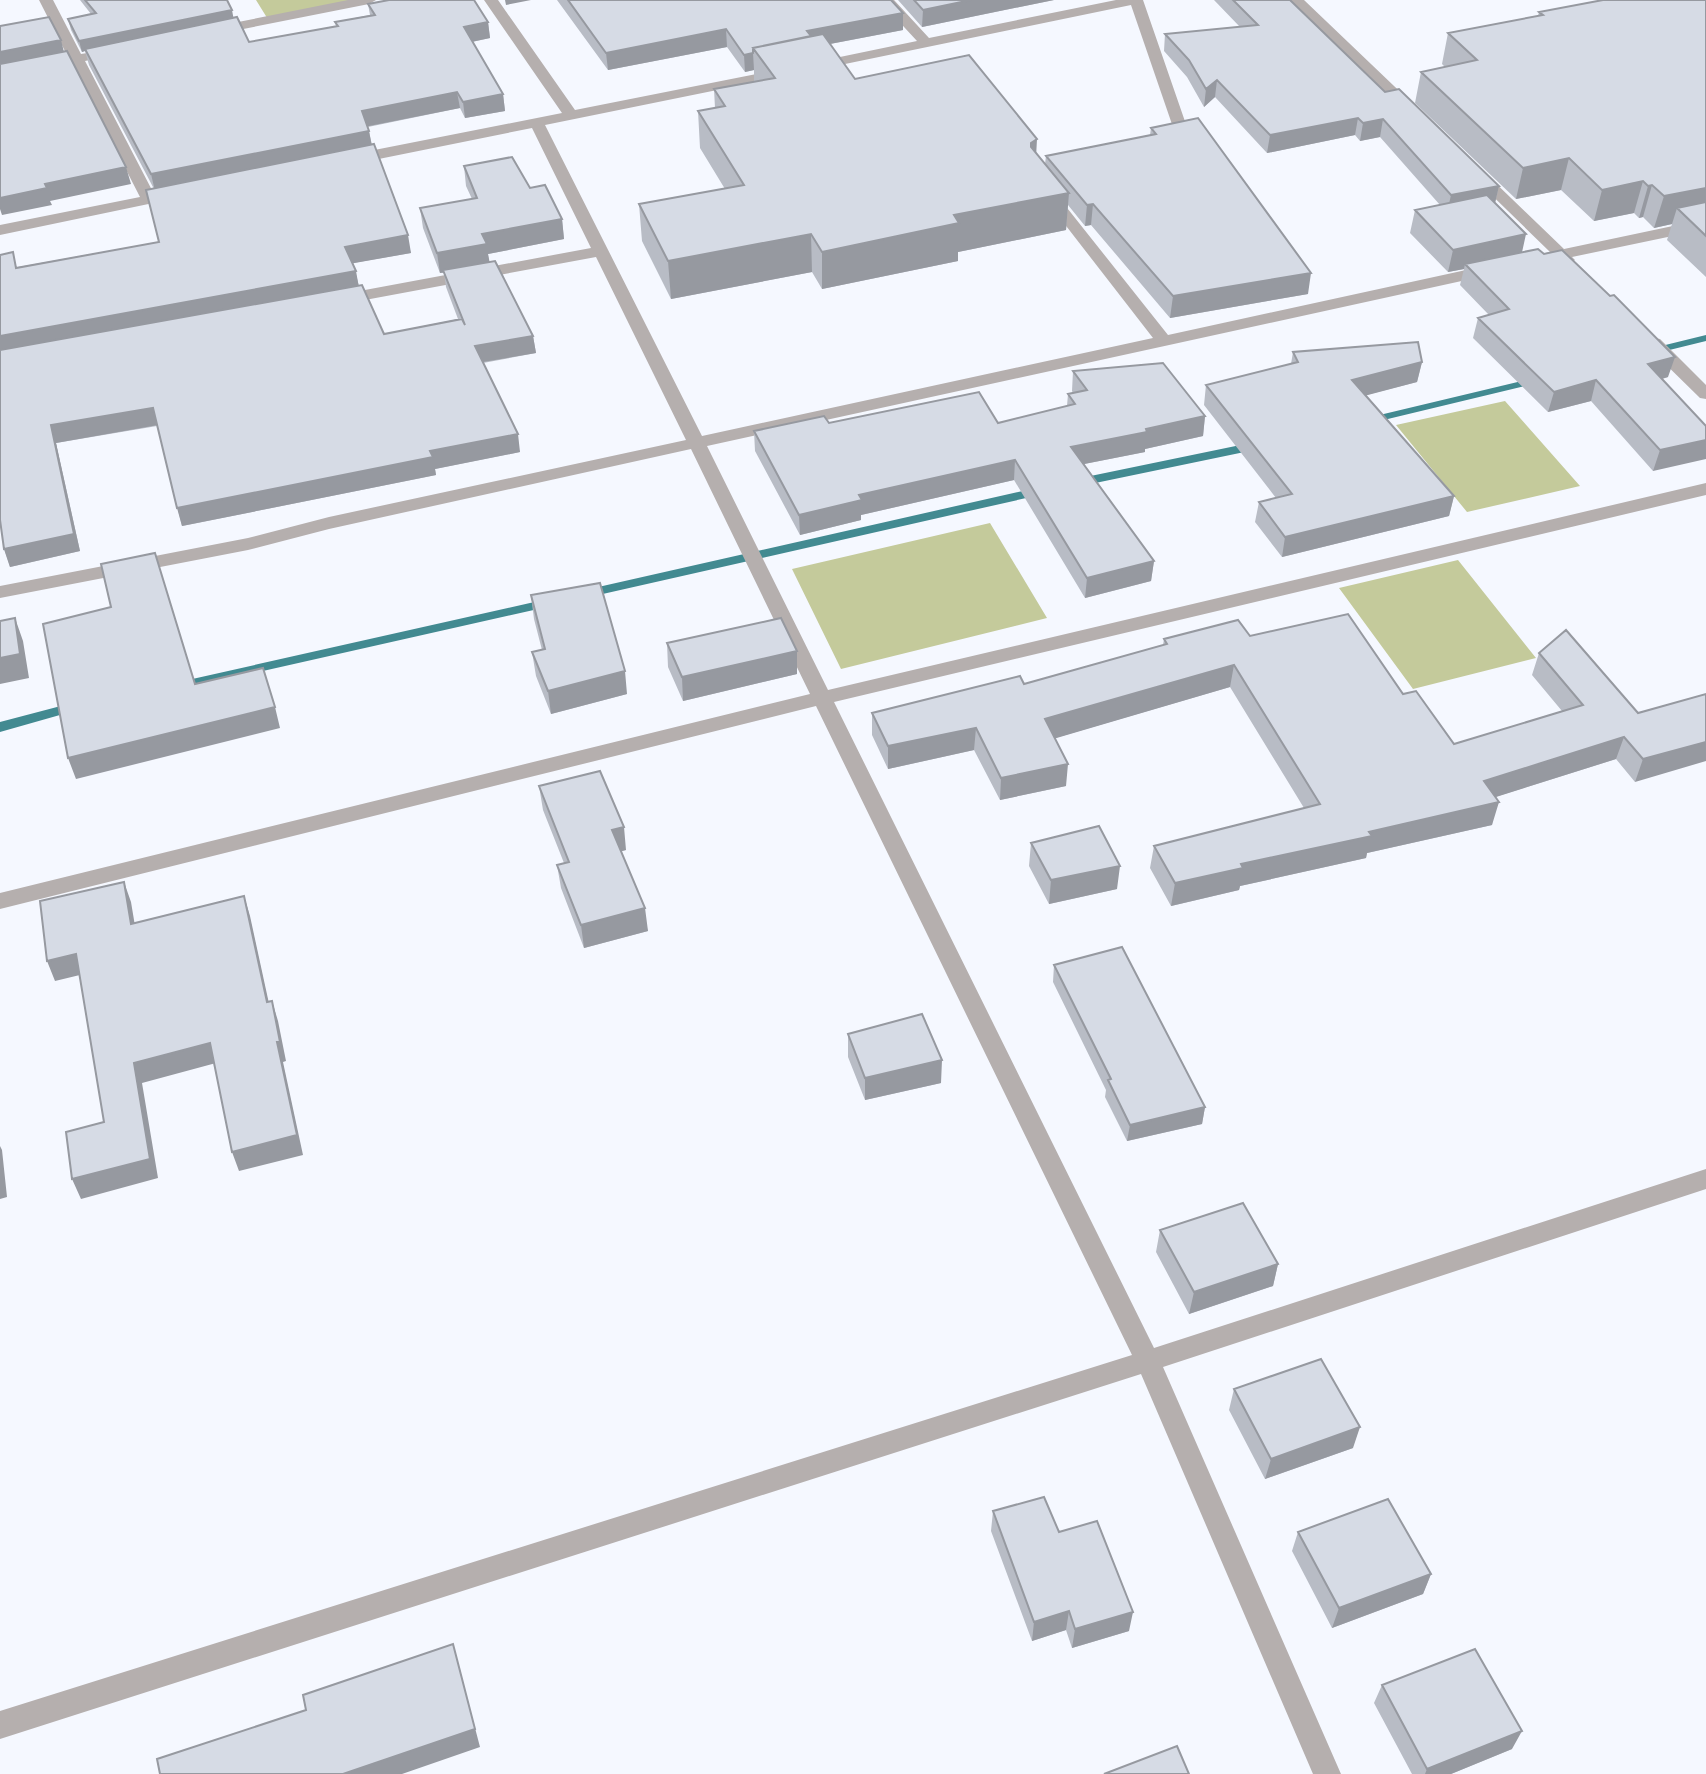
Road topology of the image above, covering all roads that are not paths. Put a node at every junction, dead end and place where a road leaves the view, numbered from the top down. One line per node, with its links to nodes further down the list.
1 (46, 0): 10 (street)
2 (369, 0): 7 (street)
3 (491, 0): 12 (street)
4 (886, 0): 8 (street)
5 (1136, 0): 8 (street); 15 (street)
6 (1296, 0): 14 (street)
7 (203, 33)
8 (927, 44): 12 (street)
9 (127, 48): 10 (street)
10 (76, 59): 11 (street); 20 (street)
11 (0, 76)
12 (572, 116): 13 (street)
13 (537, 123): 17 (street); 23 (street)
14 (1425, 124)
15 (1182, 133)
16 (1464, 161): 24 (street)
17 (336, 163)
18 (1039, 182): 28 (street)
19 (189, 192): 20 (street)
20 (149, 200): 22 (street)
21 (1706, 224): 24 (street)
22 (0, 230)
23 (601, 251): 26 (street); 30 (street)
24 (1561, 254): 25 (street); 28 (street)
25 (1580, 273)
26 (328, 302)
27 (1638, 329): 29 (street)
28 (1164, 341): 30 (street)
29 (1706, 394)
30 (697, 444): 32 (street); 33 (street)
31 (1706, 489): 33 (street)
32 (0, 592)
33 (822, 698): 34 (street); 36 (street)
34 (0, 901)
35 (1706, 1179): 36 (street)
36 (1148, 1361): 37 (street); 38 (street)
37 (0, 1725)
38 (1327, 1774)

